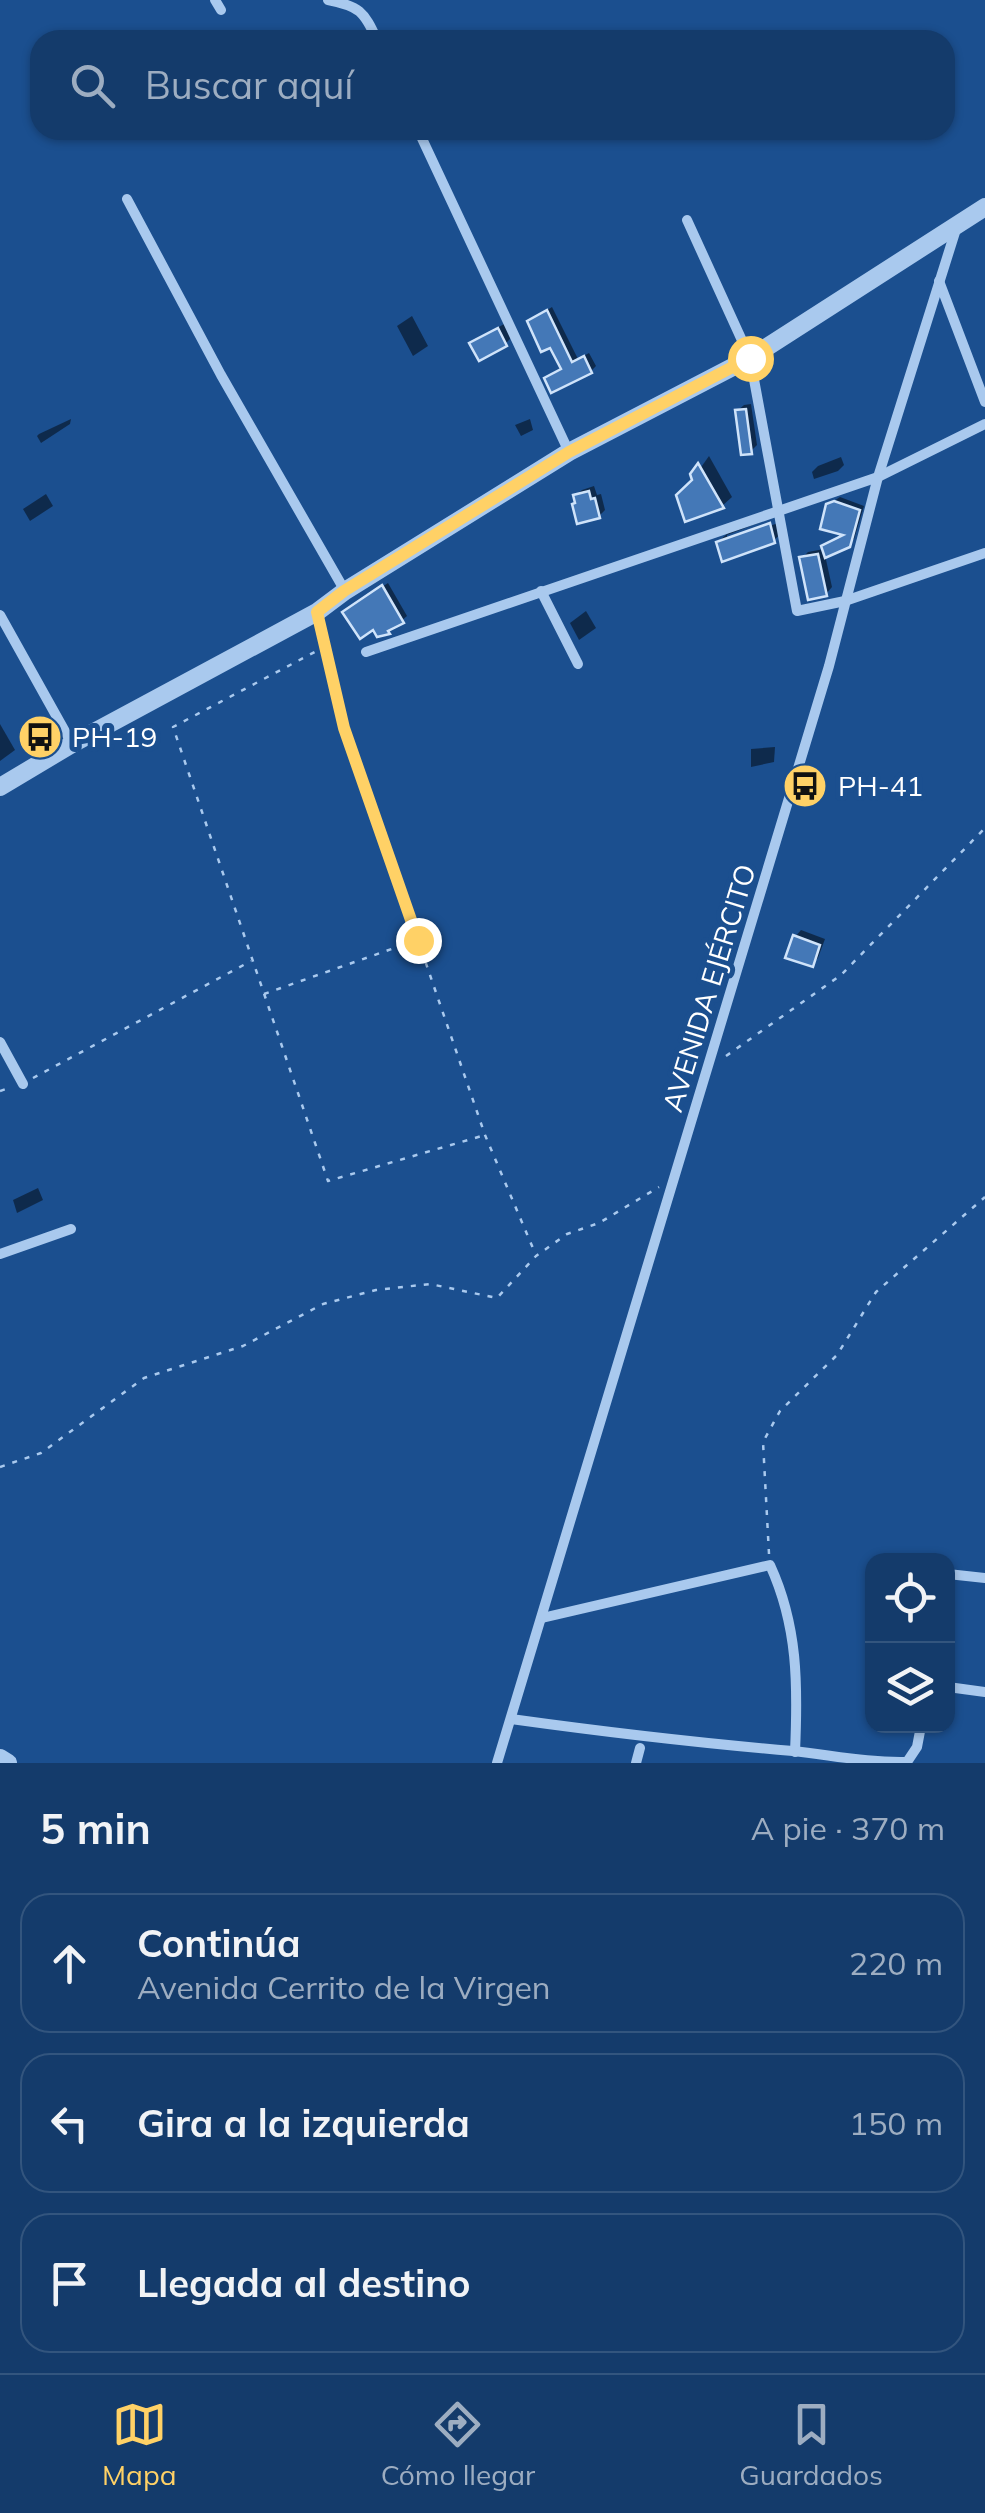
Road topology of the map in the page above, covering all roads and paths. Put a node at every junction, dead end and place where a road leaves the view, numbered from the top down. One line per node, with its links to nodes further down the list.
1 (328, 0): 2 (street)
2 (372, 30)
3 (423, 140): 12 (street)
4 (127, 199): 16 (street)
5 (985, 206): 7 (street)
6 (687, 220): 9 (street)
7 (957, 225): 8 (street, AVENIDA EJÉRCITO); 9 (street)
8 (939, 279): 10 (street); 13 (street, AVENIDA EJÉRCITO)
9 (750, 358): 12 (street); 14 (street)
10 (985, 402)
11 (985, 424): 13 (street)
12 (569, 452): 16 (street)
13 (878, 476): 14 (street); 18 (street, AVENIDA EJÉRCITO)
14 (778, 512): 17 (street); 18 (street)
15 (985, 553): 18 (street)
16 (344, 591): 19 (street)
17 (541, 591): 22 (street); 23 (street)
18 (845, 601): 31 (street, AVENIDA EJÉRCITO)
19 (317, 612): 21 (path); 24 (street)
20 (0, 615): 24 (street)
21 (326, 646): 27 (path); 28 (path)
22 (366, 652)
23 (578, 664)
24 (72, 744): 25 (street)
25 (0, 787)
26 (985, 828): 31 (path)
27 (418, 940): 29 (path); 34 (path)
28 (252, 961): 29 (path); 32 (path)
29 (264, 994): 34 (path)
30 (0, 1042): 32 (street)
31 (709, 1068): 35 (street, AVENIDA EJÉRCITO)
32 (23, 1084): 33 (path)
33 (0, 1091)
34 (486, 1135): 39 (path)
35 (677, 1175): 39 (path); 44 (street, AVENIDA EJÉRCITO)
36 (985, 1198): 41 (path)
37 (71, 1229): 38 (street)
38 (0, 1254)
39 (536, 1256): 40 (path)
40 (0, 1466)
41 (770, 1565): 44 (street); 51 (street)
42 (955, 1575): 43 (street)
43 (985, 1578)
44 (542, 1618): 47 (street, AVENIDA EJÉRCITO)
45 (955, 1688): 46 (street)
46 (985, 1692)
47 (511, 1720): 49 (street); 54 (street, AVENIDA EJÉRCITO)
48 (920, 1733): 51 (street)
49 (719, 1747): 51 (street); 56 (street)
50 (640, 1748): 55 (street)
51 (794, 1752)
52 (0, 1758): 53 (street)
53 (8, 1763)
54 (497, 1763)
55 (636, 1763)
56 (718, 1763)

